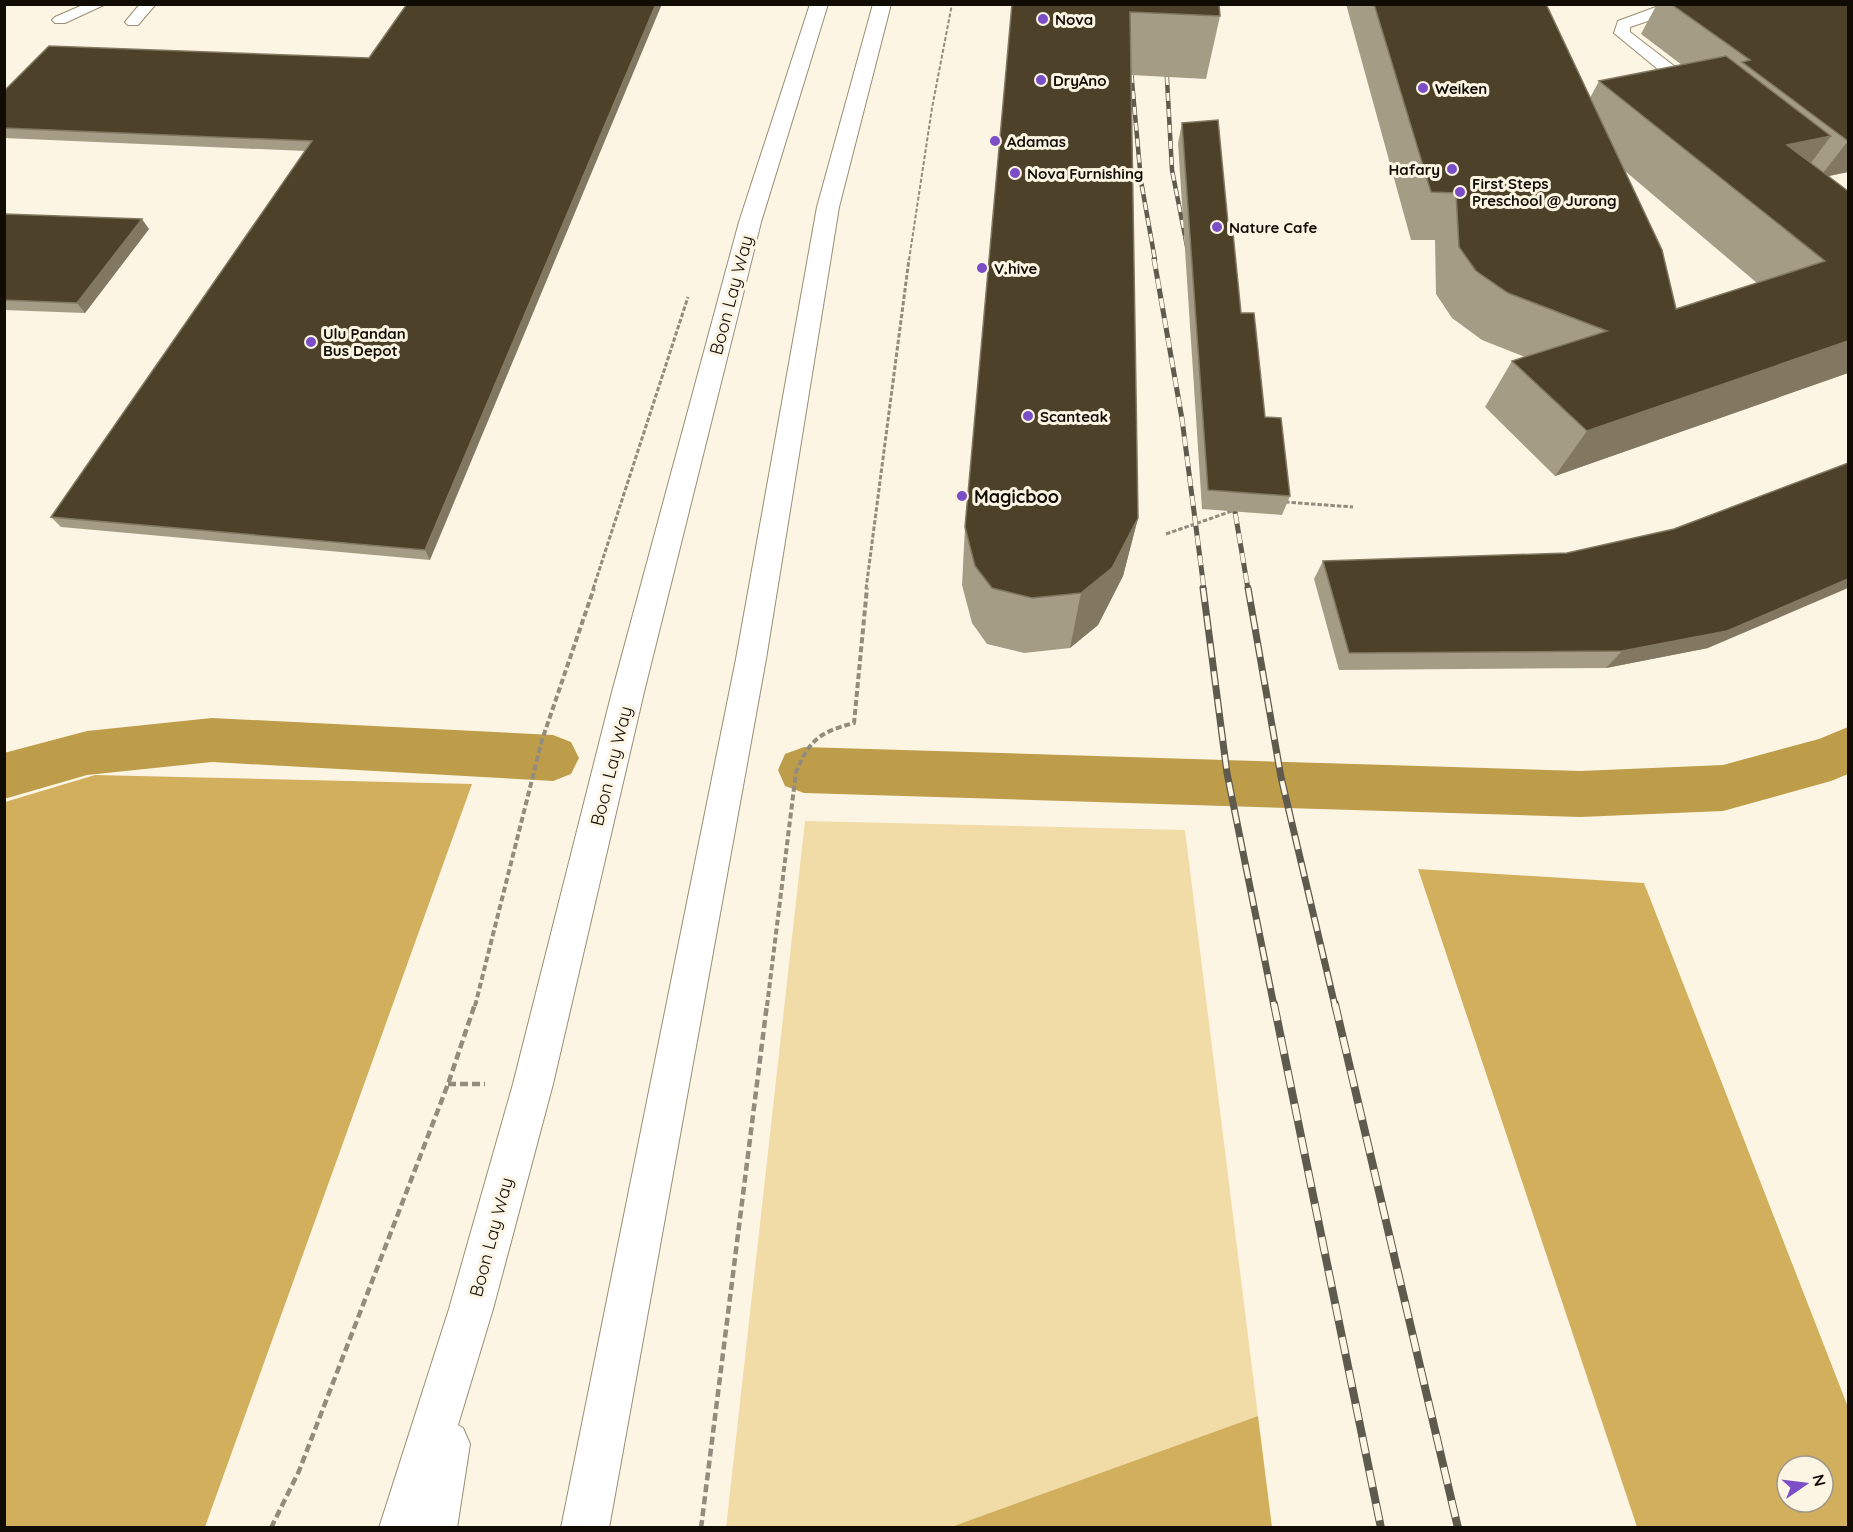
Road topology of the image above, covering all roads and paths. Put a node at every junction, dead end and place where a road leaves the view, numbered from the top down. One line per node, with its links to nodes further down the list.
1 (99, 4): 7 (lane)
2 (149, 4): 8 (lane)
3 (819, 4): 15 (main road, Boon Lay Way)
4 (882, 4): 19 (main road)
5 (952, 4): 20 (path)
6 (1685, 4): 9 (lane)
7 (60, 20)
8 (133, 22)
9 (1704, 98)
10 (690, 288): 16 (path)
11 (1275, 501): 12 (path)
12 (1353, 507)
13 (1242, 508): 14 (path)
14 (1166, 534)
15 (471, 1309): 17 (main road, Boon Lay Way); 18 (main road)
16 (272, 1527)
17 (403, 1527)
18 (433, 1527)
19 (585, 1527)
20 (701, 1527)

